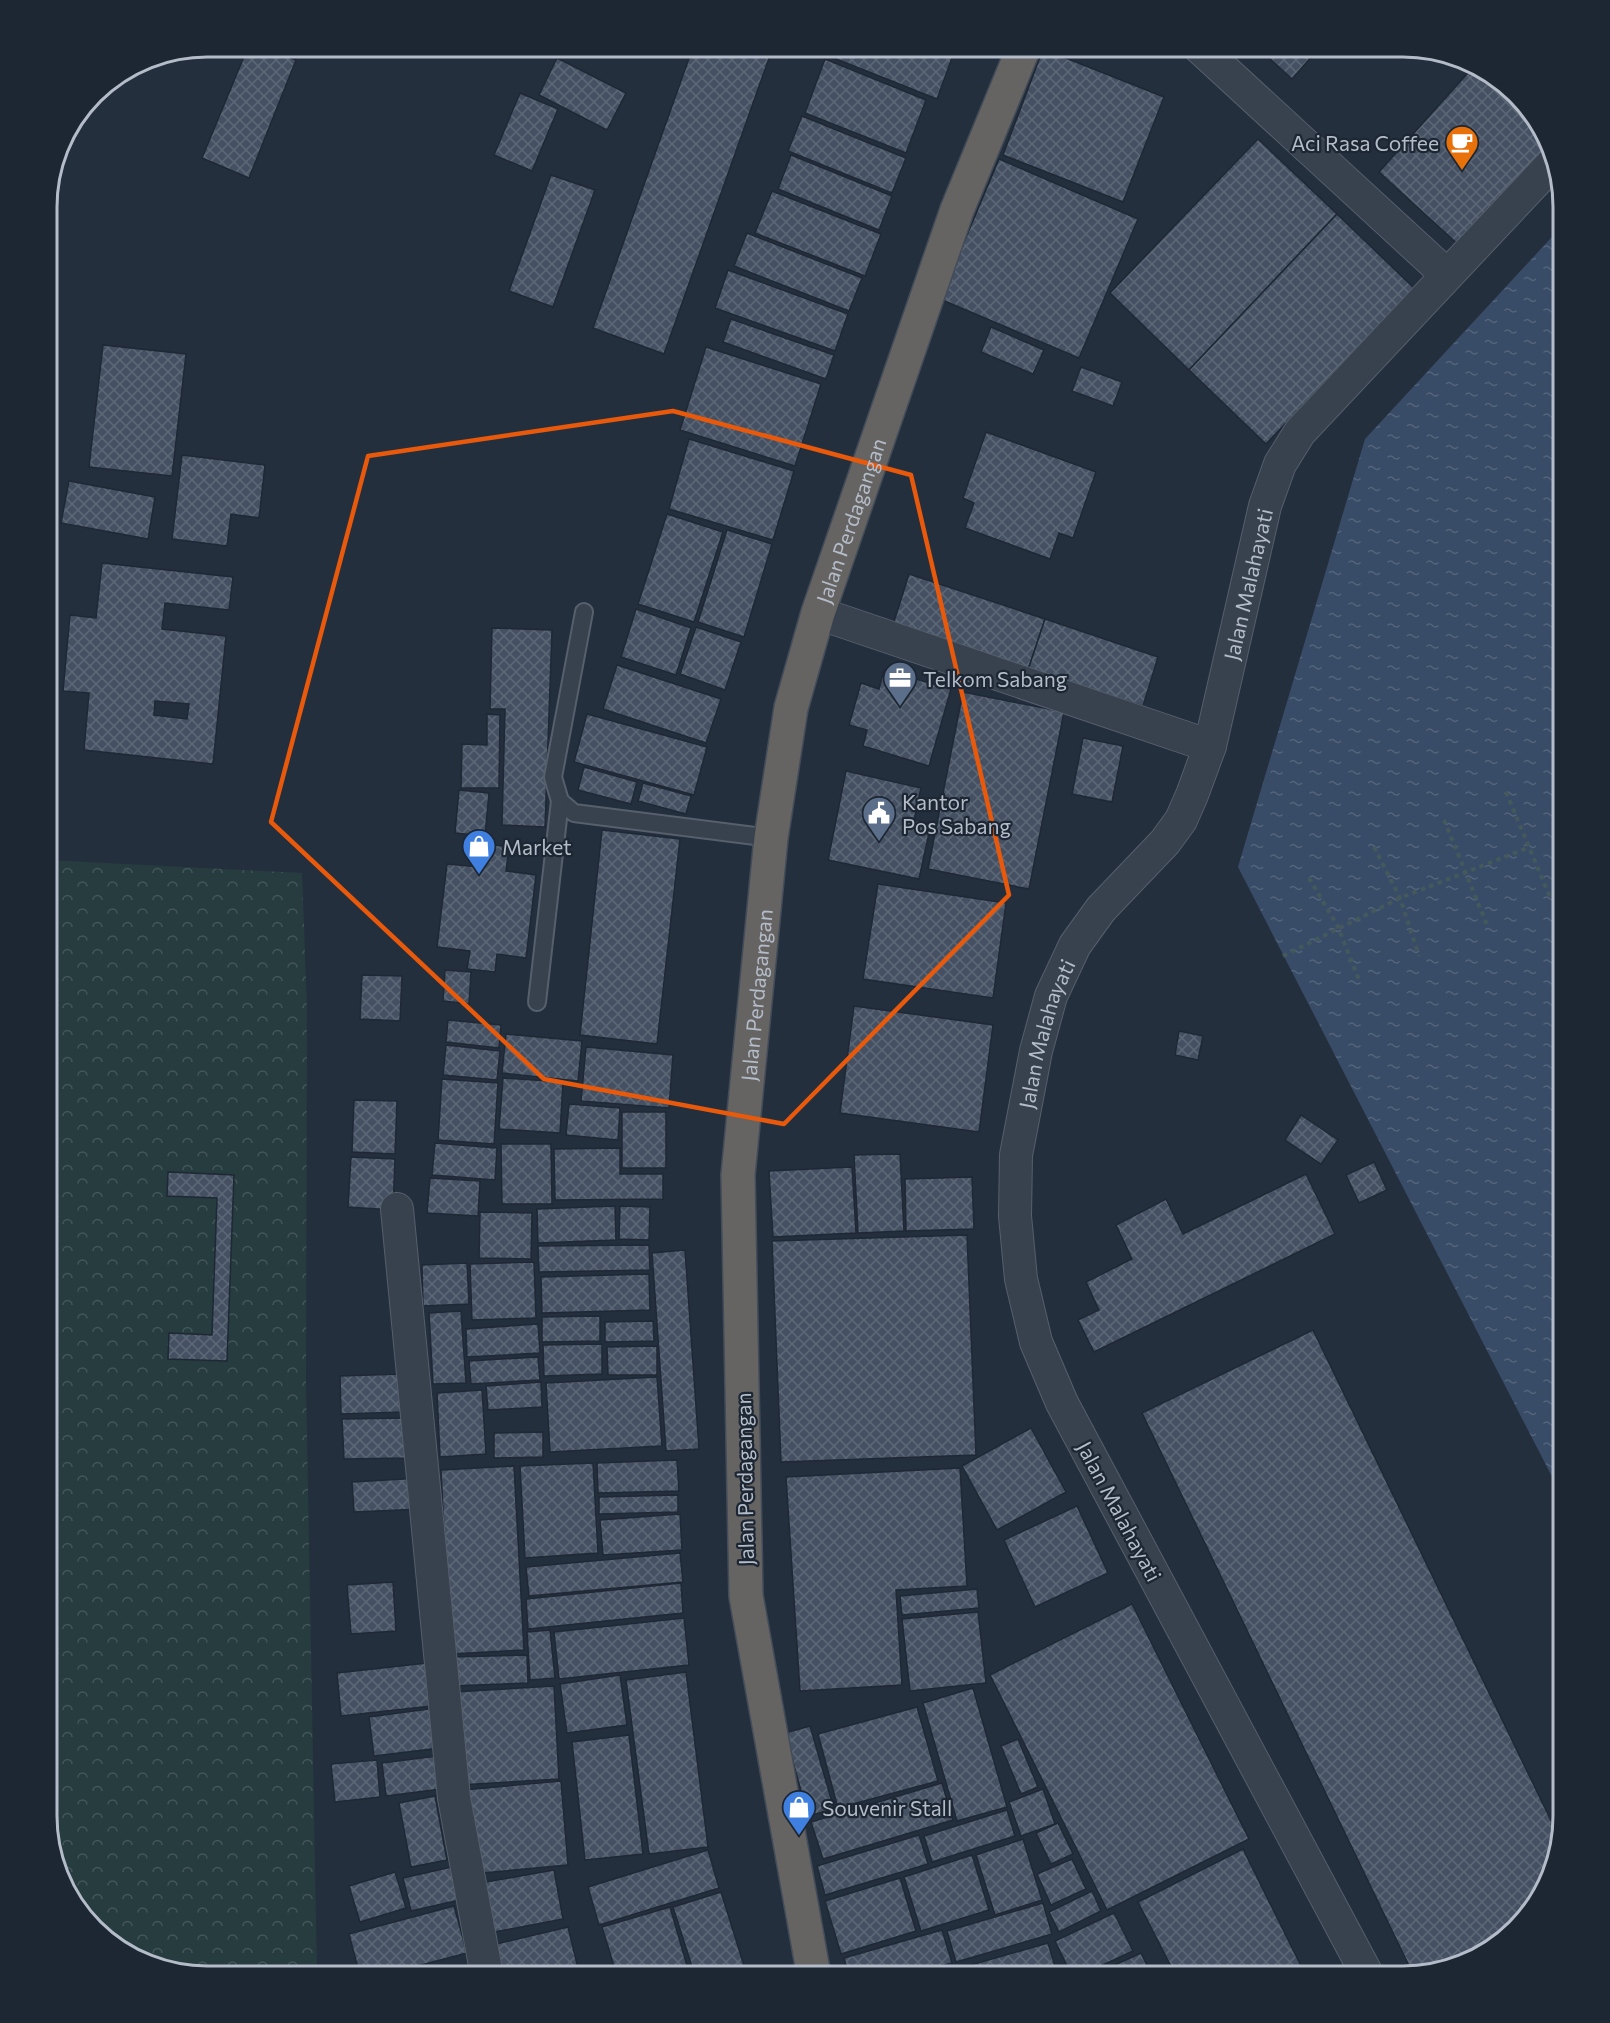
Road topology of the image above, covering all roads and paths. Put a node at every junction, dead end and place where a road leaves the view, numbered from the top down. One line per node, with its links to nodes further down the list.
1 (1020, 57): 6 (highway, Jalan Perdagangan)
2 (1210, 57): 4 (street)
3 (1548, 168): 4 (street, Jalan Malahayati)
4 (1447, 275): 7 (street, Jalan Malahayati)
5 (584, 612): 9 (lane)
6 (818, 613): 7 (street); 11 (highway, Jalan Perdagangan)
7 (1210, 746): 27 (street, Jalan Malahayati)
8 (1506, 792): 13 (path)
9 (560, 801): 11 (lane); 23 (lane)
10 (1444, 820): 14 (path)
11 (771, 838): 26 (highway, Jalan Perdagangan)
12 (1374, 847): 17 (path)
13 (1530, 847): 14 (path); 16 (path)
14 (1465, 873): 17 (path); 18 (path)
15 (1309, 878): 19 (path)
16 (1550, 897)
17 (1400, 898): 19 (path); 21 (path)
18 (1487, 925)
19 (1338, 927): 20 (path); 22 (path)
20 (1283, 956)
21 (1419, 956)
22 (1359, 980)
23 (537, 1002)
24 (397, 1209): 25 (street)
25 (485, 1966)
26 (812, 1966)
27 (1362, 1966)

